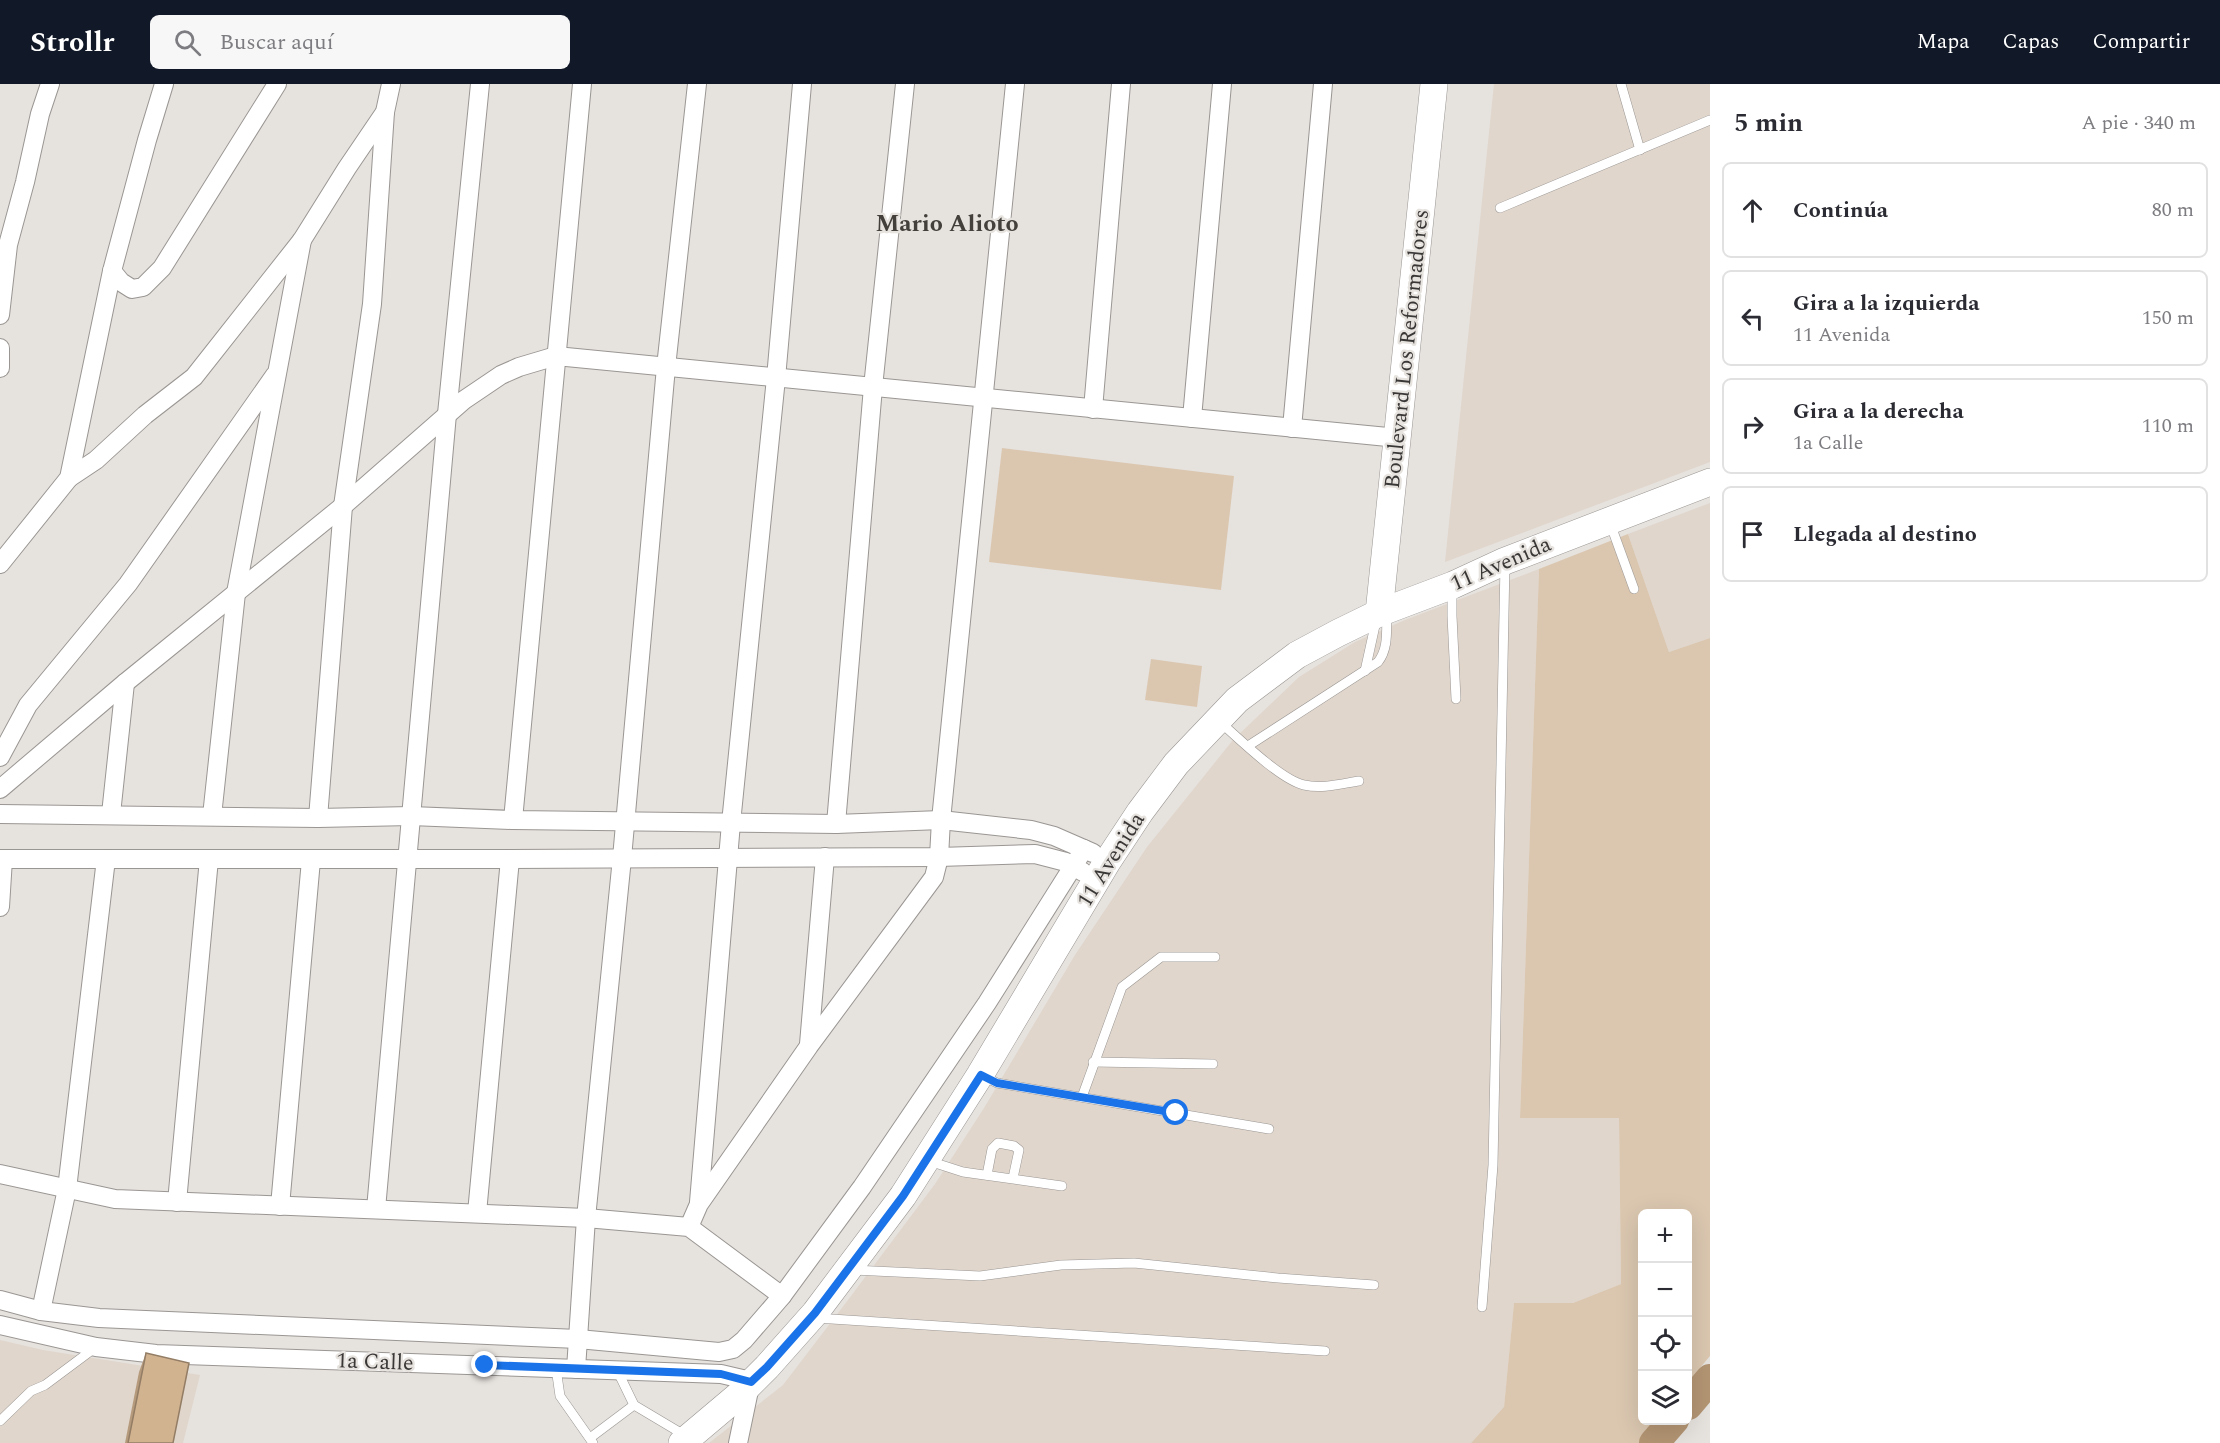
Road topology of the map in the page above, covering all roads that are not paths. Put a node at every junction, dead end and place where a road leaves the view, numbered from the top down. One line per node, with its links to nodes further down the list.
1 (50, 84): 22 (street)
2 (164, 84): 21 (street)
3 (277, 84): 21 (street)
4 (391, 84): 16 (street)
5 (480, 84): 32 (street)
6 (582, 84): 24 (street)
7 (697, 84): 25 (street)
8 (802, 84): 28 (street)
9 (905, 84): 29 (street)
10 (1015, 84): 30 (street)
11 (1121, 84): 31 (street)
12 (1222, 84): 33 (street)
13 (1323, 84): 34 (street)
14 (1434, 84): 35 (main road, Boulevard Los Reformadores)
15 (1621, 84): 18 (lane)
16 (385, 112): 20 (street); 38 (street)
17 (1710, 120): 18 (lane)
18 (1640, 150): 19 (lane)
19 (1500, 208)
20 (302, 240): 27 (street); 36 (street)
21 (112, 271): 36 (street)
22 (0, 315)
23 (0, 348): 26 (street)
24 (556, 356): 25 (street); 32 (street); 59 (street)
25 (666, 367): 28 (street); 61 (street)
26 (0, 368)
27 (279, 369): 44 (street); 51 (street)
28 (776, 378): 29 (street); 62 (street)
29 (873, 387): 30 (street); 63 (street)
30 (983, 398): 31 (street); 60 (street)
31 (1093, 409): 33 (street)
32 (447, 414): 38 (street); 57 (street)
33 (1192, 418): 34 (street)
34 (1292, 428): 35 (street)
35 (1398, 438): 45 (main road, Boulevard Los Reformadores)
36 (69, 478): 41 (street)
37 (1710, 482): 39 (main road, 11 Avenida)
38 (343, 506): 44 (street); 58 (street)
39 (1609, 521): 40 (main road, 11 Avenida); 43 (lane)
40 (1505, 561): 42 (main road, 11 Avenida); 102 (lane)
41 (0, 564)
42 (1453, 585): 45 (main road, 11 Avenida); 48 (lane)
43 (1634, 589)
44 (236, 593): 47 (street); 56 (street)
45 (1383, 612): 46 (lane); 46 (lane); 49 (main road, 11 Avenida)
46 (1365, 671): 50 (lane)
47 (125, 683): 53 (street); 55 (street)
48 (1456, 699)
49 (1217, 719): 50 (lane); 76 (main road, 11 Avenida)
50 (1248, 746): 52 (lane)
51 (0, 757)
52 (1359, 781)
53 (0, 789)
54 (0, 814): 55 (street)
55 (111, 814): 56 (street)
56 (212, 816): 58 (street)
57 (411, 816): 58 (street); 59 (street); 71 (street)
58 (318, 818)
59 (513, 820): 61 (street)
60 (941, 820): 63 (street); 64 (street); 66 (street)
61 (625, 821): 62 (street); 67 (street)
62 (731, 823): 63 (street); 68 (street)
63 (836, 824)
64 (1084, 849): 75 (street); 76 (street)
65 (825, 857): 66 (street); 68 (street); 79 (street)
66 (939, 857): 75 (street); 79 (street)
67 (622, 858): 68 (street); 72 (street); 96 (street)
68 (728, 858): 92 (street)
69 (2, 859): 70 (street); 77 (street)
70 (106, 859): 73 (street); 90 (street)
71 (407, 859): 72 (street); 74 (street); 94 (street)
72 (510, 859): 95 (street)
73 (208, 860): 74 (street); 91 (street)
74 (311, 860): 93 (street)
75 (1073, 866): 76 (street); 100 (street)
76 (1102, 871): 82 (main road, 11 Avenida)
77 (0, 907)
78 (1215, 957): 80 (lane)
79 (809, 1046): 92 (street)
80 (1094, 1062): 81 (lane); 83 (lane)
81 (1213, 1064)
82 (981, 1075): 83 (lane); 85 (main road, 11 Avenida)
83 (1082, 1097): 84 (lane)
84 (1269, 1129)
85 (926, 1160): 87 (lane); 98 (main road, 11 Avenida)
86 (0, 1174): 90 (street)
87 (987, 1175): 88 (lane); 88 (lane)
88 (1013, 1178): 89 (lane)
89 (1062, 1186)
90 (67, 1189): 91 (street); 103 (street)
91 (177, 1202): 93 (street)
92 (699, 1204): 97 (street)
93 (280, 1206): 94 (street)
94 (376, 1209): 95 (street)
95 (477, 1213): 96 (street)
96 (586, 1218): 97 (street); 107 (street)
97 (689, 1227): 100 (street)
98 (847, 1270): 99 (lane); 104 (main road, 11 Avenida)
99 (1374, 1285)
100 (782, 1296): 107 (street)
101 (0, 1300): 103 (street)
102 (1482, 1307)
103 (41, 1311): 105 (street)
104 (811, 1317): 109 (lane); 113 (main road, 11 Avenida)
105 (99, 1318): 107 (street); 108 (street)
106 (0, 1325): 108 (street, 1a Calle)
107 (578, 1339): 111 (street)
108 (96, 1347): 110 (street, 1a Calle); 115 (lane)
109 (1325, 1351)
110 (556, 1368): 111 (street, 1a Calle); 116 (lane)
111 (576, 1369): 112 (street, 1a Calle)
112 (617, 1370): 113 (street, 1a Calle); 114 (lane)
113 (751, 1382): 117 (main road, 11 Avenida); 118 (street)
114 (634, 1405): 116 (lane); 117 (lane)
115 (0, 1421)
116 (591, 1440)
117 (685, 1440)
118 (738, 1443)

